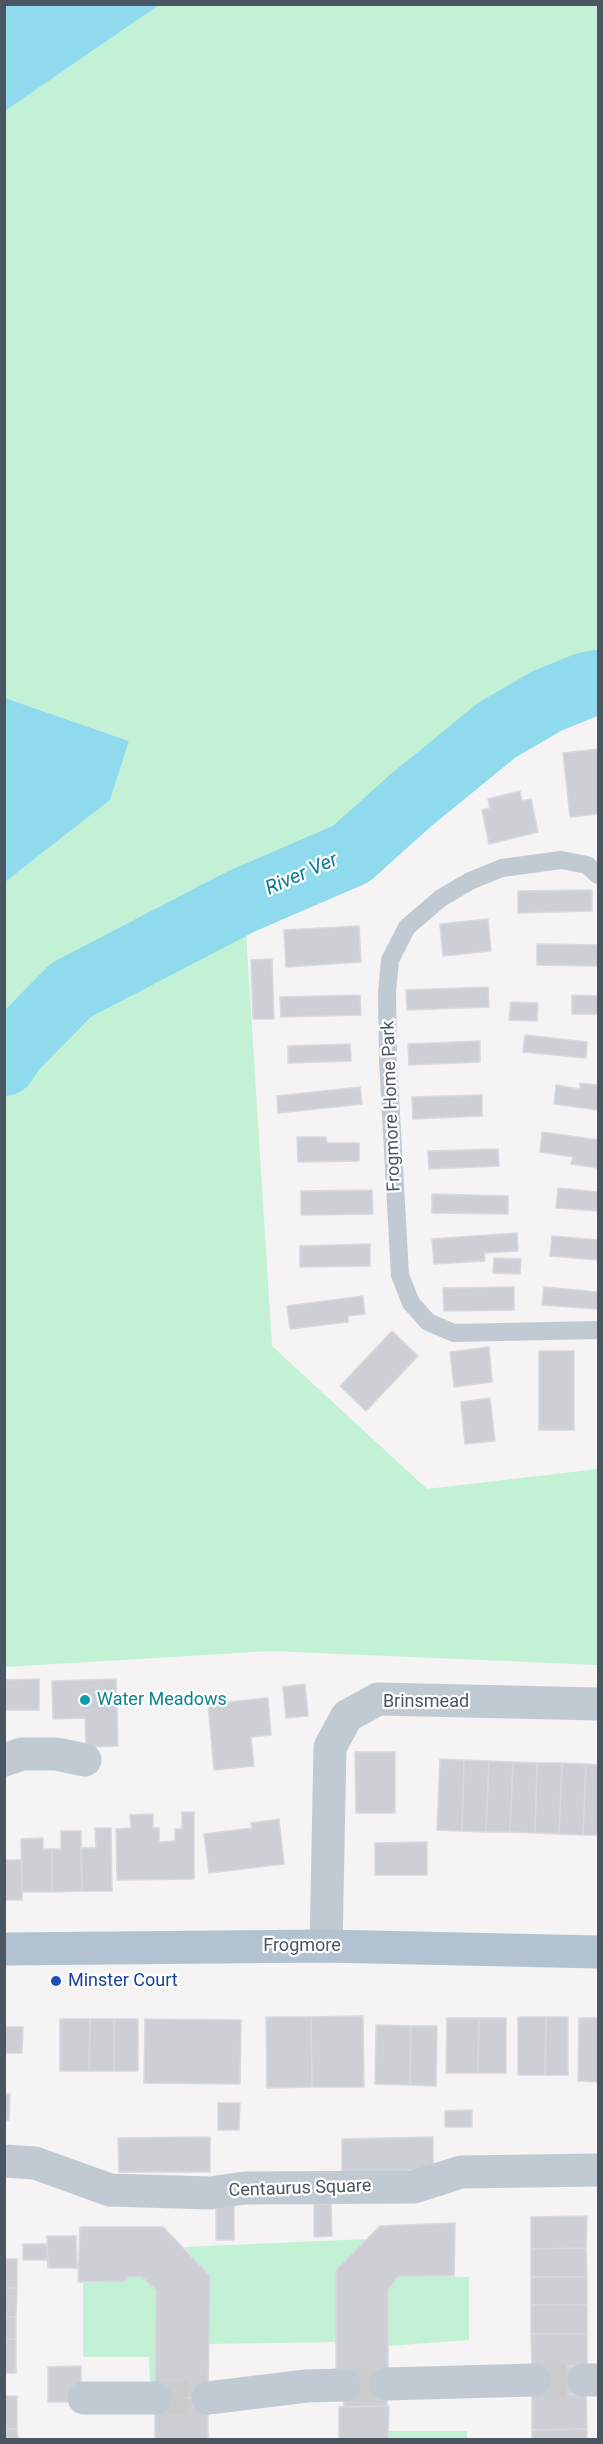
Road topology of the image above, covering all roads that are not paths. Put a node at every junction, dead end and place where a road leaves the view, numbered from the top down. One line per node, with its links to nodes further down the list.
1 (598, 875): 2 (lane, Frogmore Home Park)
2 (598, 1330)
3 (598, 1704): 6 (street, Brinsmead)
4 (4, 1760): 5 (street)
5 (85, 1760)
6 (326, 1946): 7 (main road, Frogmore); 8 (main road, Frogmore)
7 (4, 1949)
8 (598, 1952)
9 (4, 2161): 10 (street, Centaurus Square)
10 (598, 2170)
11 (534, 2380): 12 (street)
12 (386, 2384)
13 (344, 2385): 16 (street)
14 (84, 2398): 15 (street)
15 (155, 2398)
16 (208, 2398)

